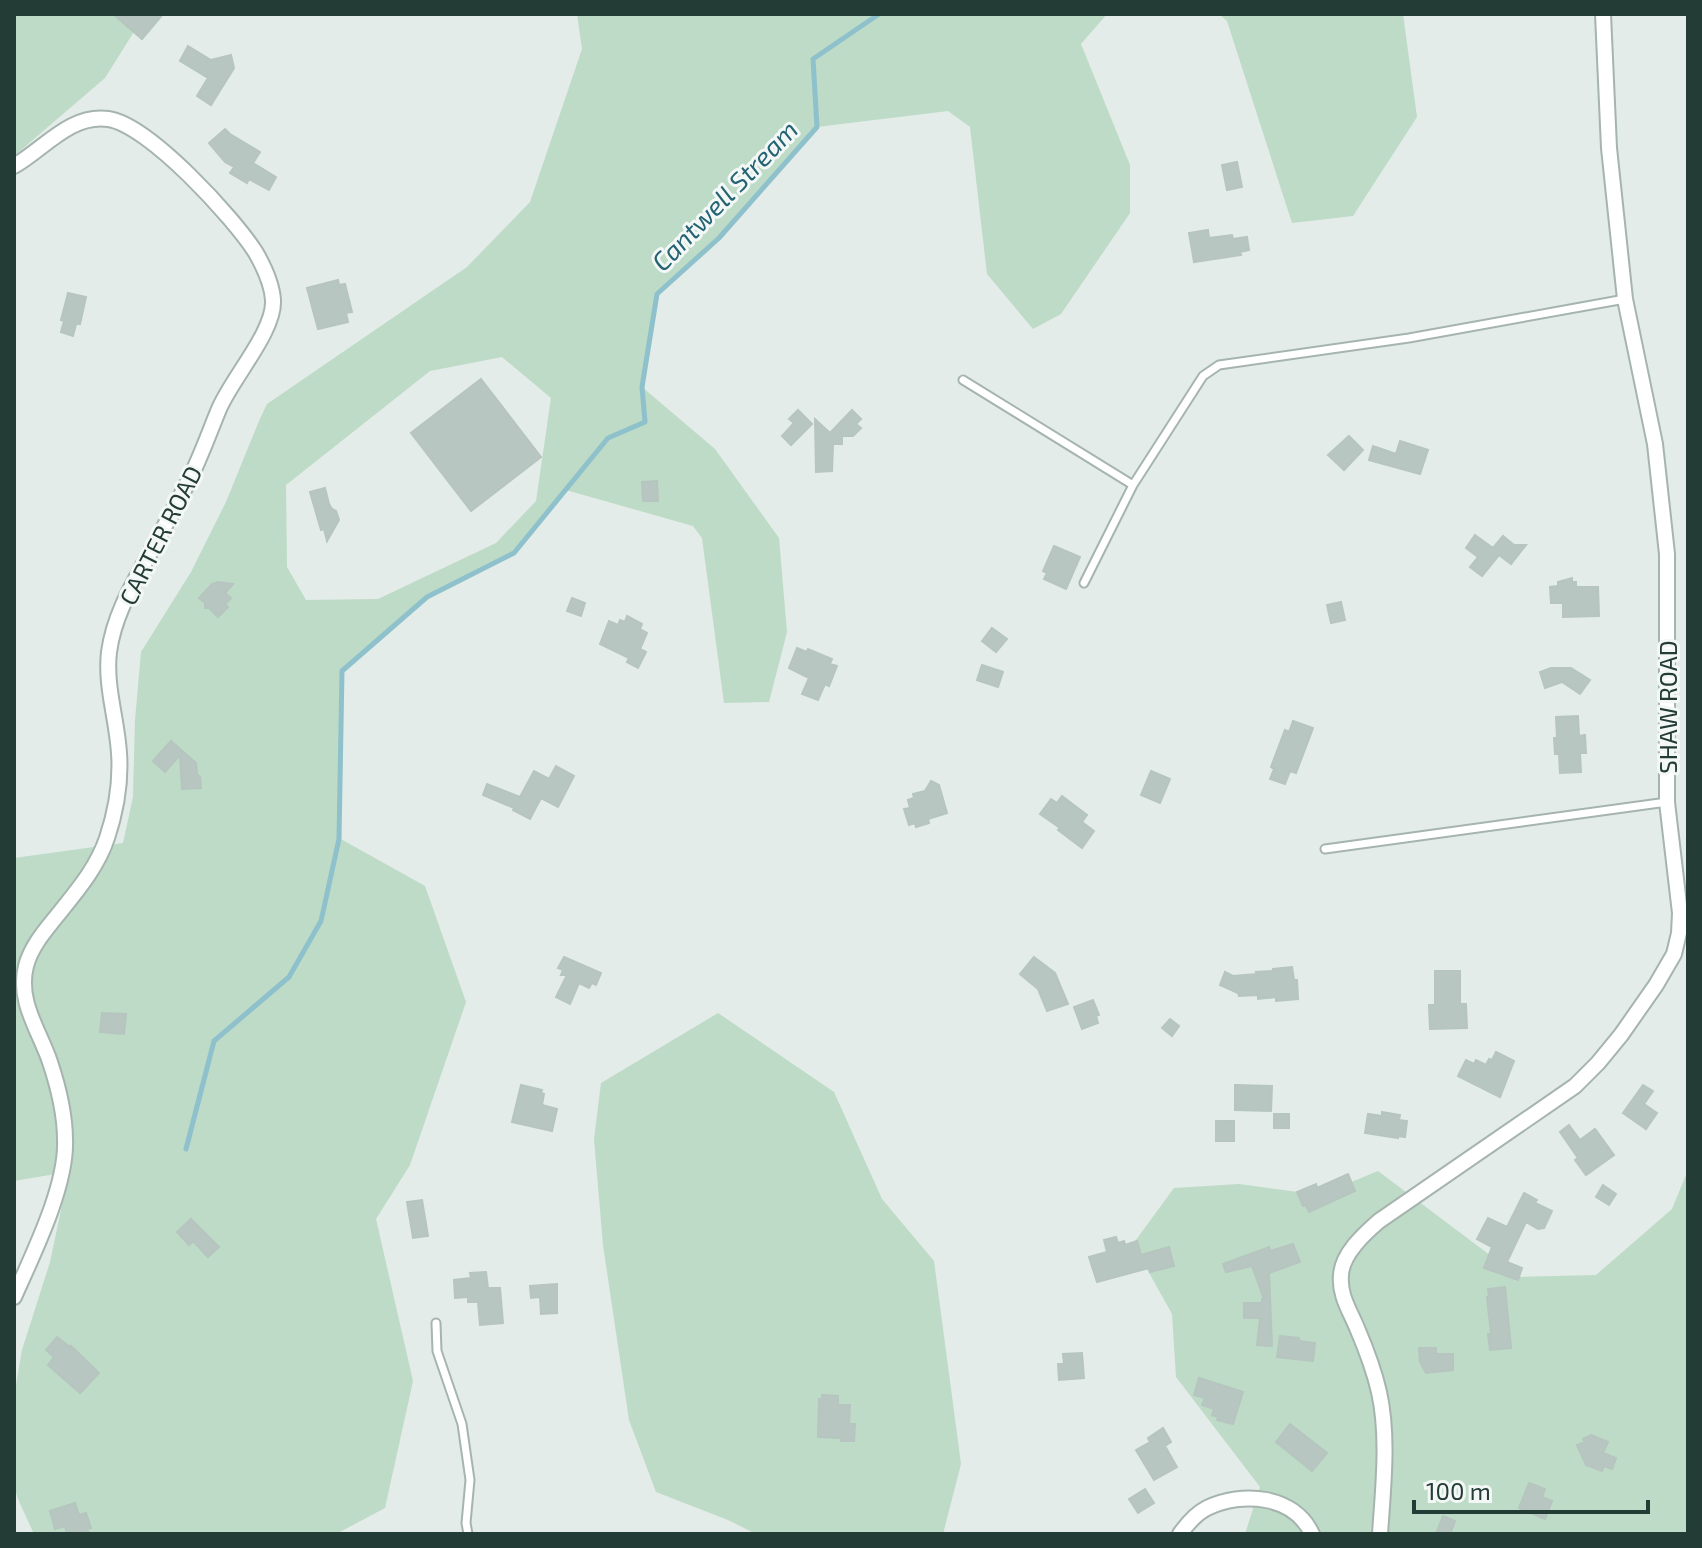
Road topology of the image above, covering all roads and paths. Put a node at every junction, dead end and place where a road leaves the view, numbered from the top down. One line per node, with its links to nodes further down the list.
1 (1603, 14): 3 (street, SHAW ROAD)
2 (14, 166): 9 (street, CARTER ROAD)
3 (1625, 299): 5 (lane); 7 (street, SHAW ROAD)
4 (963, 380): 5 (lane)
5 (1133, 485): 6 (lane)
6 (1084, 583)
7 (1667, 802): 8 (lane); 14 (street, SHAW ROAD)
8 (1325, 849)
9 (14, 1297)
10 (436, 1323): 11 (lane)
11 (468, 1534)
12 (1180, 1534): 13 (street)
13 (1312, 1534)
14 (1380, 1534)

